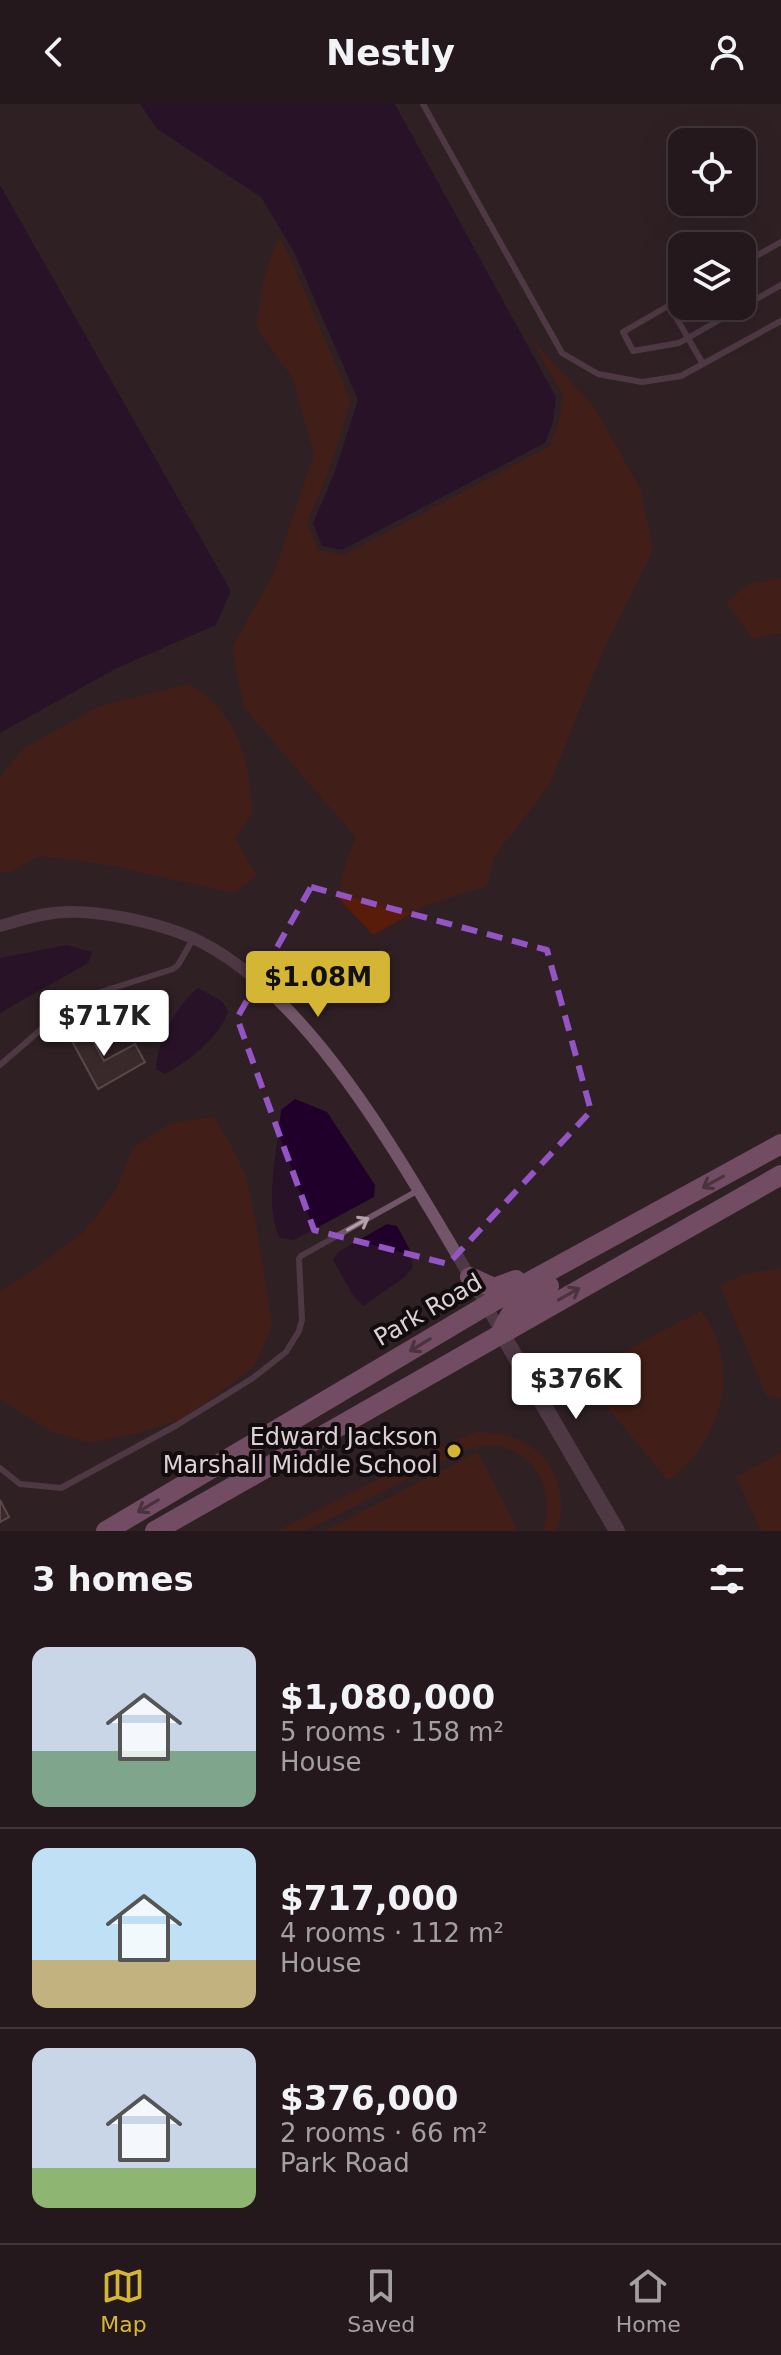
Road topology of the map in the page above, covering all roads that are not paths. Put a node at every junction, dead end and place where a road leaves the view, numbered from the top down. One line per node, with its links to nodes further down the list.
1 (423, 104): 9 (lane)
2 (781, 242): 3 (lane)
3 (756, 256)
4 (781, 285): 8 (lane)
5 (668, 306): 8 (lane)
6 (678, 320): 8 (lane)
7 (781, 321): 9 (lane)
8 (688, 338): 9 (lane)
9 (703, 364)
10 (0, 926): 11 (street)
11 (193, 939): 12 (lane); 15 (street)
12 (0, 1065)
13 (781, 1144): 16 (main road, Park Road, one-way to 16)
14 (781, 1175): 19 (main road, one-way to 14)
15 (418, 1190): 17 (street); 21 (lane, one-way to 15)
16 (652, 1215): 17 (main road); 18 (main road, Park Road); 19 (main road)
17 (470, 1277): 18 (street)
18 (487, 1305): 19 (street); 20 (main road); 22 (main road, Park Road, one-way to 22)
19 (501, 1332): 20 (main road); 24 (street)
20 (325, 1433): 23 (main road)
21 (0, 1468)
22 (106, 1531)
23 (155, 1531)
24 (617, 1531)

